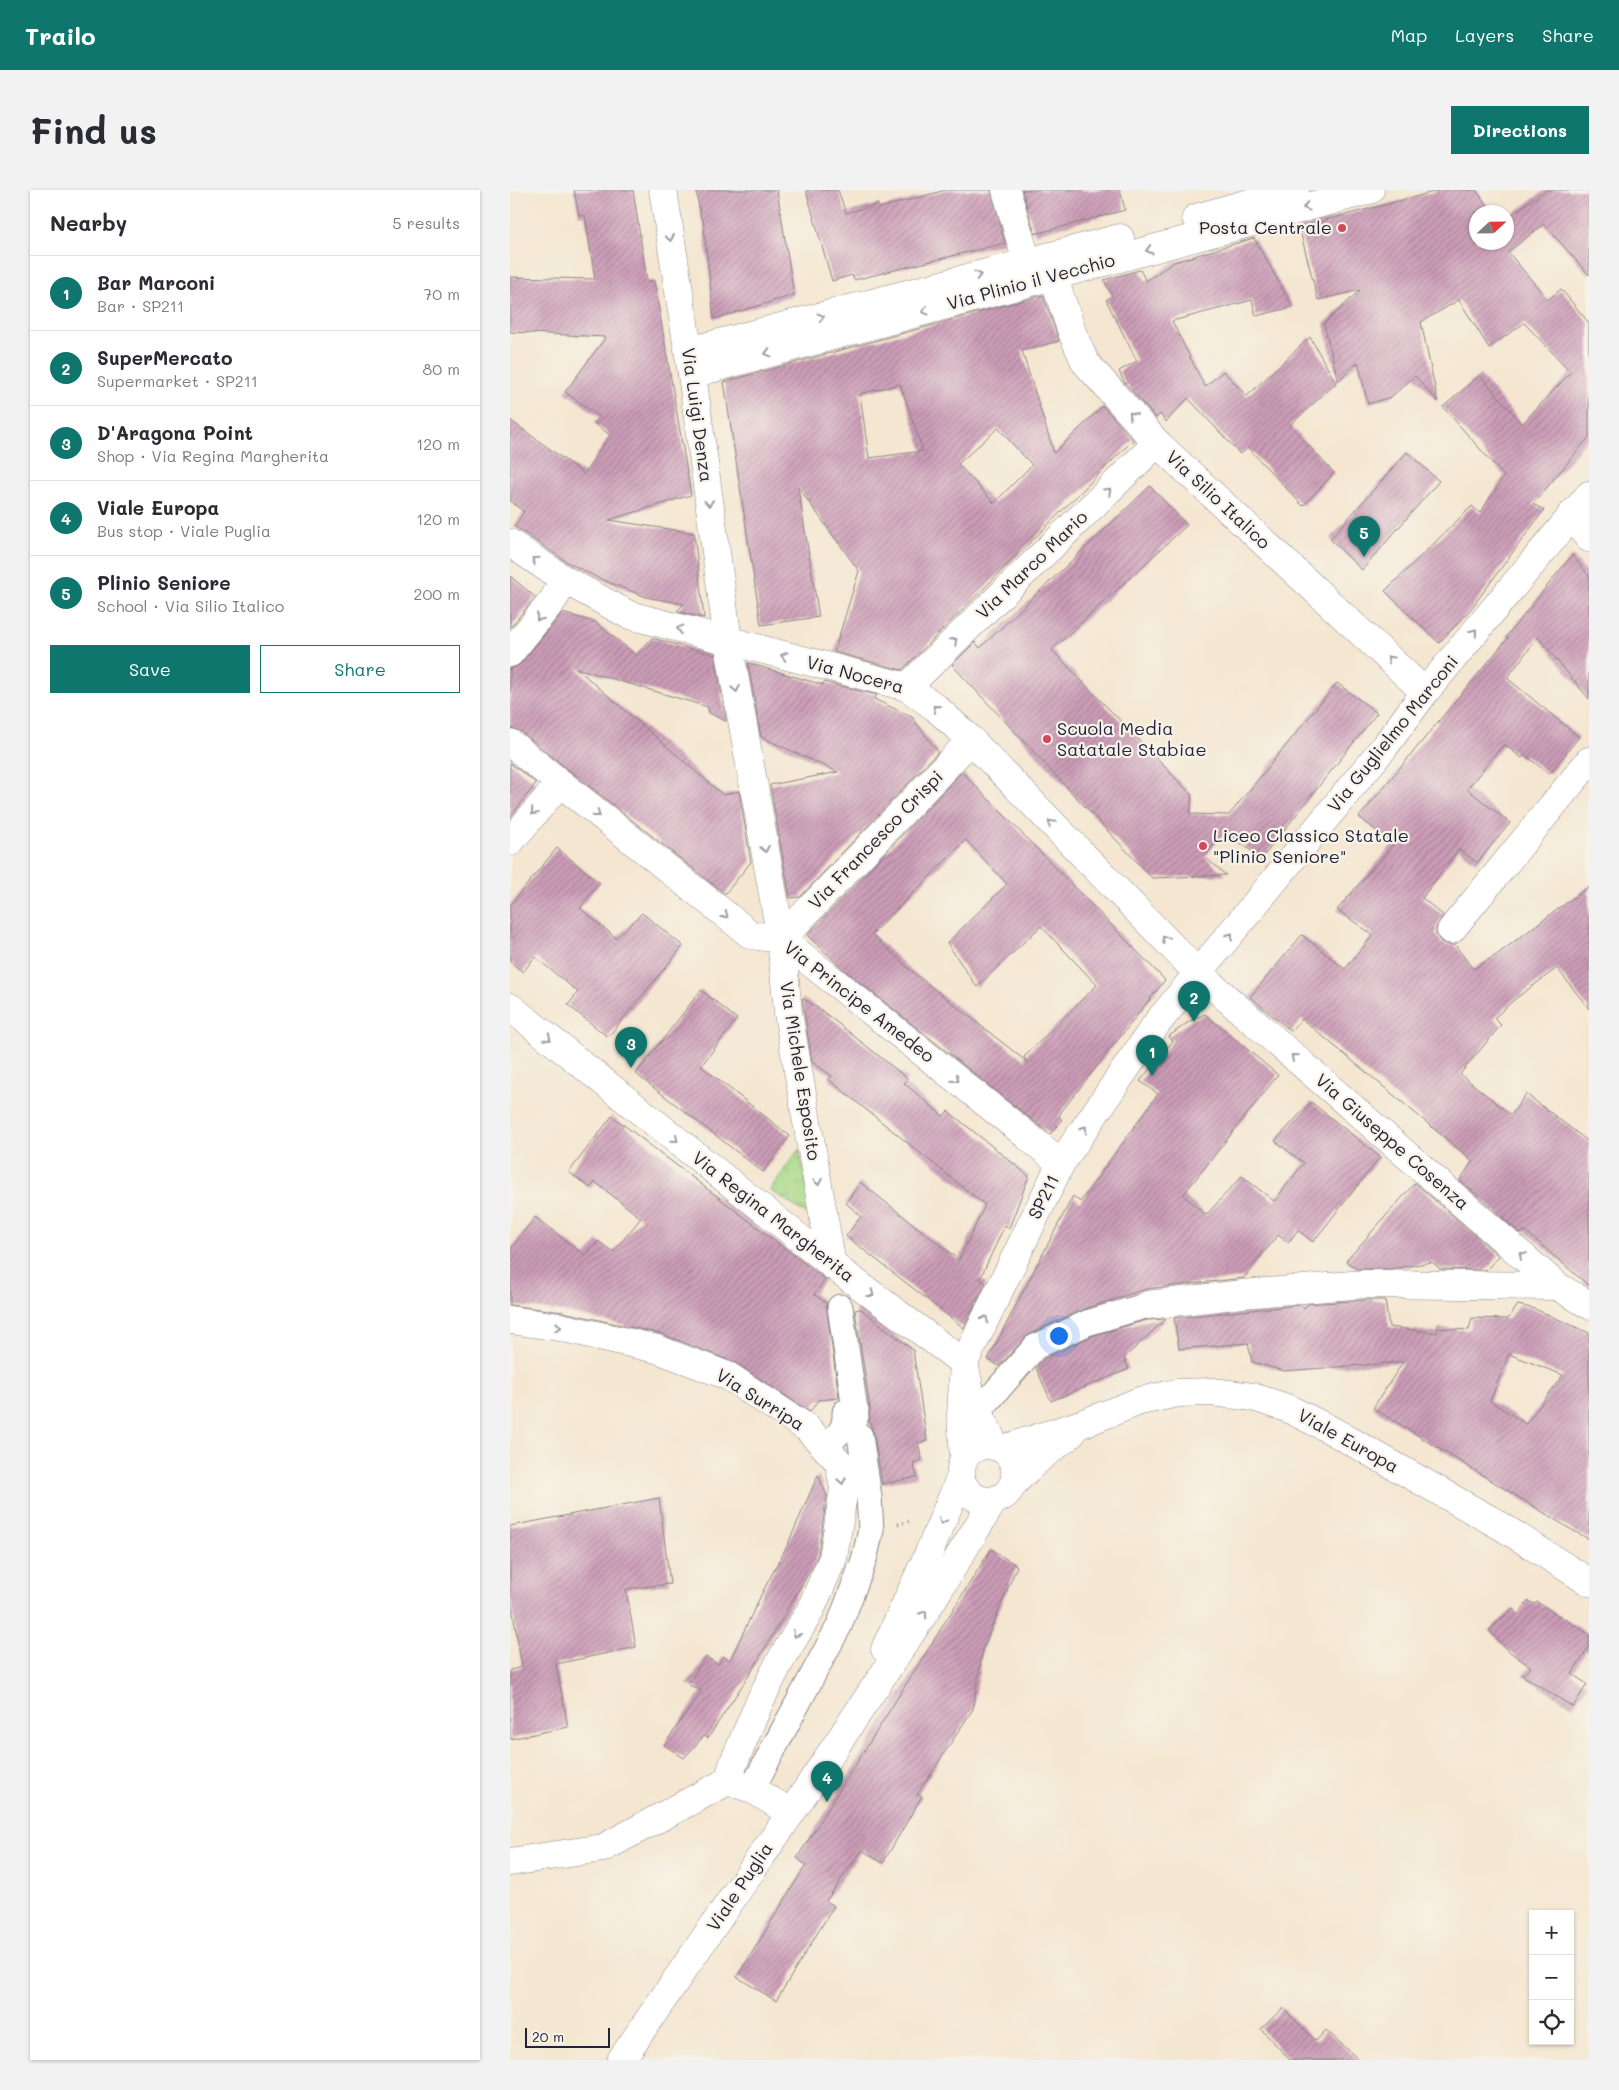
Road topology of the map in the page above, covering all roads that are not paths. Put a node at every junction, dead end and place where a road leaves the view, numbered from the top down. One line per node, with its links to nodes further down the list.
1 (663, 190): 6 (street, Via Luigi Denza, one-way to 6)
2 (1006, 190): 5 (street, Via Silio Italico)
3 (1295, 190): 5 (street)
4 (1370, 190): 5 (street, Via Plinio il Vecchio, one-way to 5)
5 (1043, 266): 6 (street); 7 (street, Via Silio Italico, one-way to 5)
6 (691, 362): 13 (street, Via Luigi Denza, one-way to 13)
7 (1157, 443): 15 (street, Via Marco Mario, one-way to 7); 16 (street, Via Silio Italico, one-way to 7)
8 (1589, 495): 9 (street, Via Guglielmo Marconi)
9 (1571, 515): 10 (street); 16 (street, Via Guglielmo Marconi, one-way to 9)
10 (1589, 538)
11 (510, 543): 12 (street, Via Nocera, one-way to 11)
12 (565, 580): 13 (street, Via Nocera, one-way to 12); 14 (street, one-way to 14)
13 (728, 641): 15 (street, Via Nocera, one-way to 13); 23 (street, Via Michele Esposito, one-way to 23)
14 (510, 653)
15 (907, 687): 17 (street, Via Nocera, one-way to 15)
16 (1425, 692): 24 (street, Via Guglielmo Marconi, one-way to 16)
17 (971, 740): 23 (street, Via Francesco Crispi); 24 (street, Via Nocera, one-way to 17)
18 (510, 744): 20 (street, Via Principe Amedeo)
19 (1589, 761): 22 (street)
20 (559, 784): 21 (street, one-way to 21); 23 (street, Via Principe Amedeo, one-way to 23)
21 (510, 842)
22 (1452, 930)
23 (782, 939): 26 (street, Via Principe Amedeo, one-way to 26); 27 (street, Via Michele Esposito, one-way to 27)
24 (1199, 974): 26 (street, SP211, one-way to 24); 28 (street, Via Giuseppe Cosenza, one-way to 24)
25 (510, 1007): 27 (street, Via Regina Margherita, one-way to 27)
26 (1060, 1163): 33 (street, SP211, one-way to 26)
27 (832, 1265): 33 (street, Via Regina Margherita, one-way to 33)
28 (1557, 1286): 29 (street); 30 (street, Via Giuseppe Cosenza)
29 (1148, 1305): 34 (street)
30 (1589, 1305)
31 (840, 1307): 35 (street)
32 (510, 1320): 37 (street, Via Surripa, one-way to 37)
33 (964, 1363): 34 (street); 39 (street)
34 (978, 1412): 38 (street)
35 (857, 1421): 37 (street); 44 (street)
36 (1084, 1423): 38 (street); 40 (street, Viale Puglia); 42 (street, Viale Europa)
37 (823, 1445): 44 (street, Via Surripa, one-way to 44)
38 (999, 1447): 39 (street); 40 (street)
39 (962, 1467): 41 (street); 43 (street, Viale Puglia, one-way to 43)
40 (1014, 1483): 41 (street, Viale Puglia)
41 (994, 1500): 43 (street, Viale Puglia, one-way to 41)
42 (1589, 1582)
43 (857, 1712): 45 (street, Viale Puglia)
44 (740, 1785): 45 (street); 46 (street)
45 (791, 1813): 47 (street, Viale Puglia)
46 (510, 1862)
47 (621, 2060)

